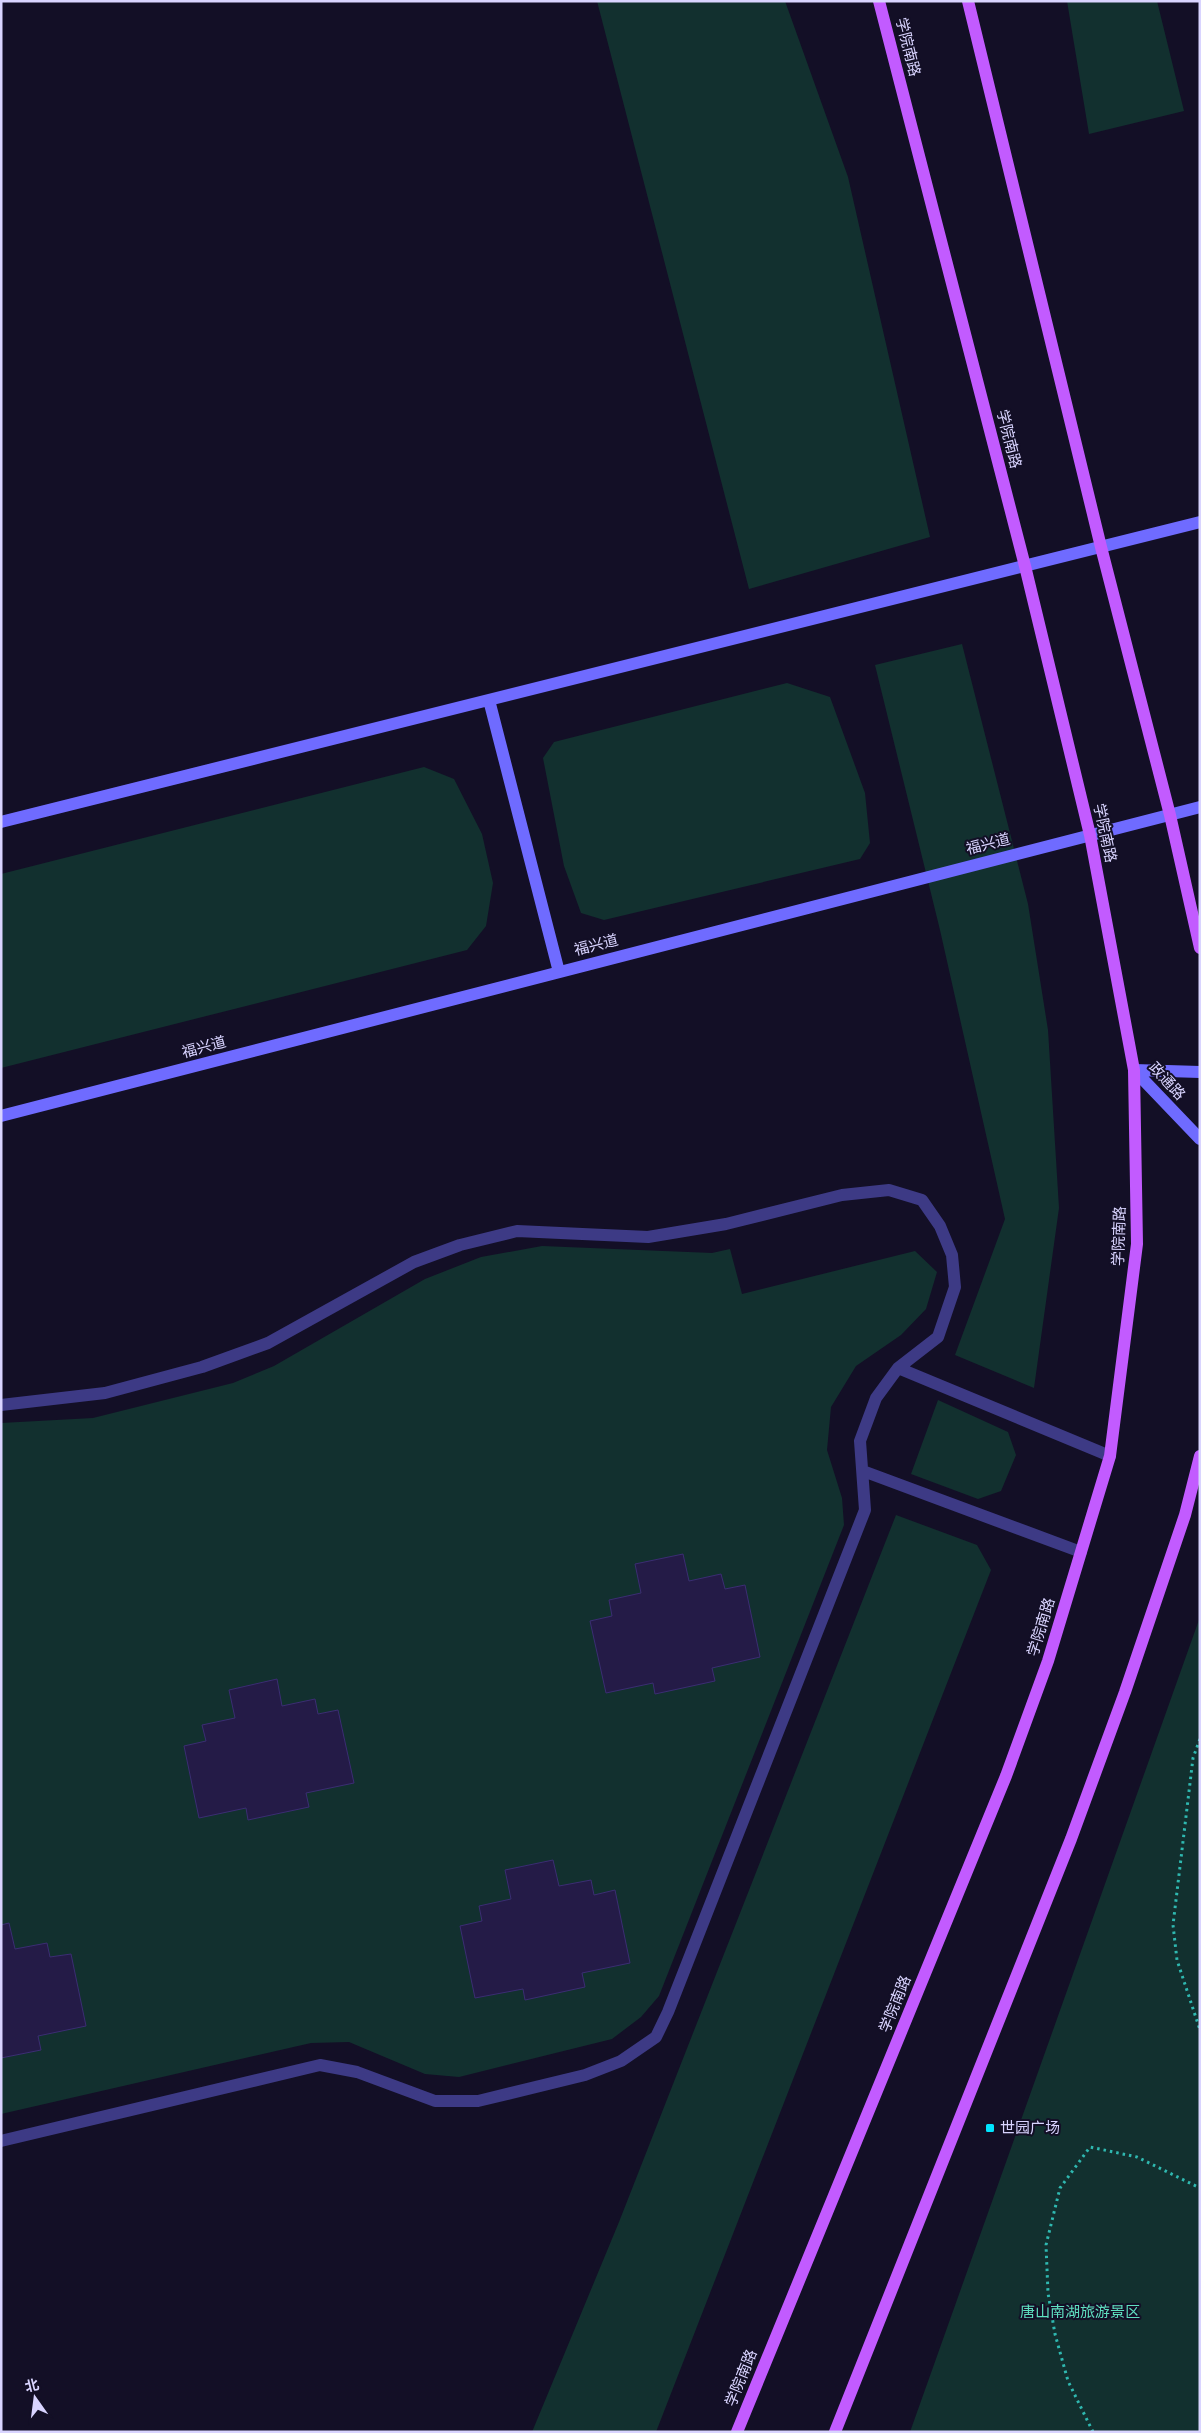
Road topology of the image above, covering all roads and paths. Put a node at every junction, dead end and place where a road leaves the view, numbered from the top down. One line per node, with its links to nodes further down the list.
1 (879, 1): 5 (main road, 学院南路)
2 (968, 1): 4 (main road)
3 (1200, 522): 4 (street)
4 (1101, 547): 5 (street); 8 (main road)
5 (1025, 566): 6 (street); 10 (main road, 学院南路)
6 (490, 700): 9 (street); 12 (street)
7 (1200, 807): 8 (street, 福兴道)
8 (1170, 815): 10 (street, 福兴道); 11 (main road)
9 (1, 822)
10 (1090, 834): 12 (street, 福兴道); 13 (main road, 学院南路)
11 (1200, 948)
12 (559, 972): 15 (street, 福兴道)
13 (1134, 1070): 14 (street, 政通路); 16 (street, 政通路); 19 (main road, 学院南路)
14 (1200, 1072)
15 (1, 1116)
16 (1200, 1139)
17 (898, 1368): 18 (lane); 19 (lane); 21 (lane)
18 (1, 1405)
19 (1110, 1456): 22 (main road, 学院南路)
20 (1200, 1456): 29 (main road)
21 (863, 1471): 22 (lane); 26 (lane)
22 (1081, 1552): 28 (main road, 学院南路)
23 (1200, 1739): 24 (path)
24 (1199, 2018): 25 (path)
25 (1200, 2030)
26 (1, 2141)
27 (1200, 2188): 30 (path)
28 (737, 2432)
29 (835, 2432)
30 (1093, 2432)

